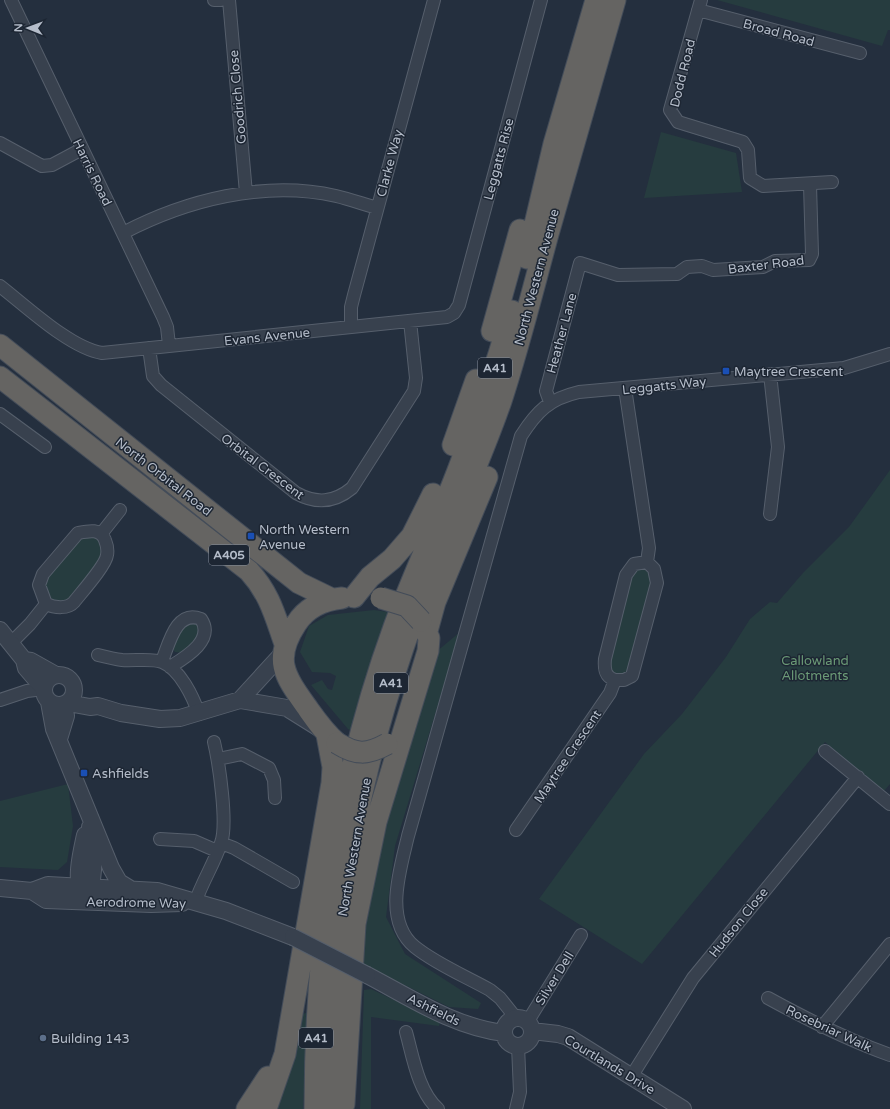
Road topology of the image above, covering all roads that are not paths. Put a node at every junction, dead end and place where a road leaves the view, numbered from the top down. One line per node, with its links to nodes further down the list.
1 (11, 0): 13 (street, Harris Road)
2 (214, 0): 3 (street)
3 (221, 0)
4 (228, 0): 17 (street, Goodrich Close)
5 (434, 0): 18 (street, Clarke Way)
6 (541, 0): 22 (street, Leggatts Rise)
7 (596, 0): 12 (highway, North Western Avenue / A41)
8 (615, 0): 14 (highway, North Western Avenue / A41)
9 (700, 5): 10 (street, Broad Road); 16 (street, Dodd Road)
10 (860, 53)
11 (0, 143): 13 (street)
12 (554, 144): 39 (highway); 86 (highway, North Western Avenue / A41)
13 (82, 149): 19 (street, Harris Road)
14 (568, 160): 42 (highway); 87 (highway, North Western Avenue / A41)
15 (832, 182): 16 (street, Dodd Road)
16 (810, 185): 20 (street, Baxter Road)
17 (246, 193): 18 (street); 19 (street)
18 (377, 208): 24 (street, Clarke Way)
19 (122, 233): 26 (street, Harris Road)
20 (580, 263): 32 (street, Heather Lane)
21 (0, 286): 27 (street, Evans Avenue)
22 (450, 316): 23 (street, Evans Avenue)
23 (410, 321): 24 (street, Evans Avenue); 27 (street, Orbital Crescent)
24 (351, 327): 26 (street, Evans Avenue)
25 (0, 345): 40 (highway, North Orbital Road / A405)
26 (169, 345): 27 (street, Evans Avenue)
27 (149, 348)
28 (890, 354): 29 (street, Leggatts Way)
29 (770, 374): 31 (street, Leggatts Way); 36 (street)
30 (0, 376): 45 (highway, North Orbital Road / A405)
31 (625, 388): 32 (street, Leggatts Way); 38 (street)
32 (550, 402): 77 (street)
33 (0, 414): 34 (street)
34 (45, 447)
35 (120, 510): 37 (street)
36 (770, 514)
37 (101, 534): 41 (street); 41 (street)
38 (647, 562): 49 (street); 49 (street)
39 (354, 597): 40 (highway); 42 (highway, bridge)
40 (332, 599): 45 (highway)
41 (46, 604): 44 (street)
42 (424, 626): 56 (highway)
43 (0, 630): 44 (street)
44 (11, 643): 47 (street)
45 (284, 648): 53 (street); 57 (highway, North Orbital Road)
46 (98, 655): 55 (street)
47 (24, 660): 48 (street); 51 (street)
48 (56, 675): 50 (street); 51 (street)
49 (615, 680): 65 (street, Maytree Crescent)
50 (73, 684): 51 (street); 54 (street)
51 (56, 699): 52 (street); 54 (street); 64 (street)
52 (0, 700)
53 (240, 700): 55 (street); 57 (street)
54 (98, 706): 55 (street)
55 (199, 714)
56 (405, 727): 57 (highway, bridge); 88 (highway)
57 (329, 736): 76 (highway)
58 (214, 742): 60 (street)
59 (825, 751): 61 (street)
60 (218, 758): 62 (street); 67 (street)
61 (858, 777): 63 (street); 83 (street, Hudson Close)
62 (275, 798)
63 (890, 804)
64 (89, 816): 70 (street); 71 (street)
65 (516, 830)
66 (160, 839): 67 (street)
67 (219, 847): 68 (street); 72 (street)
68 (293, 882)
69 (0, 888): 71 (street, Aerodrome Way)
70 (132, 890): 71 (street, Aerodrome Way); 72 (street, Aerodrome Way)
71 (84, 892): 72 (street, Aerodrome Way)
72 (195, 903): 80 (street, Ashfields, bridge)
73 (581, 934): 77 (street, Silver Dell)
74 (890, 944): 78 (street)
75 (768, 998): 78 (street, Rosebriar Walk)
76 (293, 1011): 84 (highway); 85 (highway)
77 (525, 1023): 80 (street); 81 (street); 83 (street, Courtlands Drive)
78 (822, 1027): 82 (street, Rosebriar Walk)
79 (406, 1032): 89 (street)
80 (504, 1033): 81 (street)
81 (518, 1046): 90 (street)
82 (890, 1055)
83 (631, 1077): 91 (street, Courtlands Drive)
84 (247, 1109)
85 (266, 1109)
86 (315, 1109)
87 (330, 1109)
88 (344, 1109)
89 (438, 1109)
90 (516, 1109)
91 (683, 1109)

